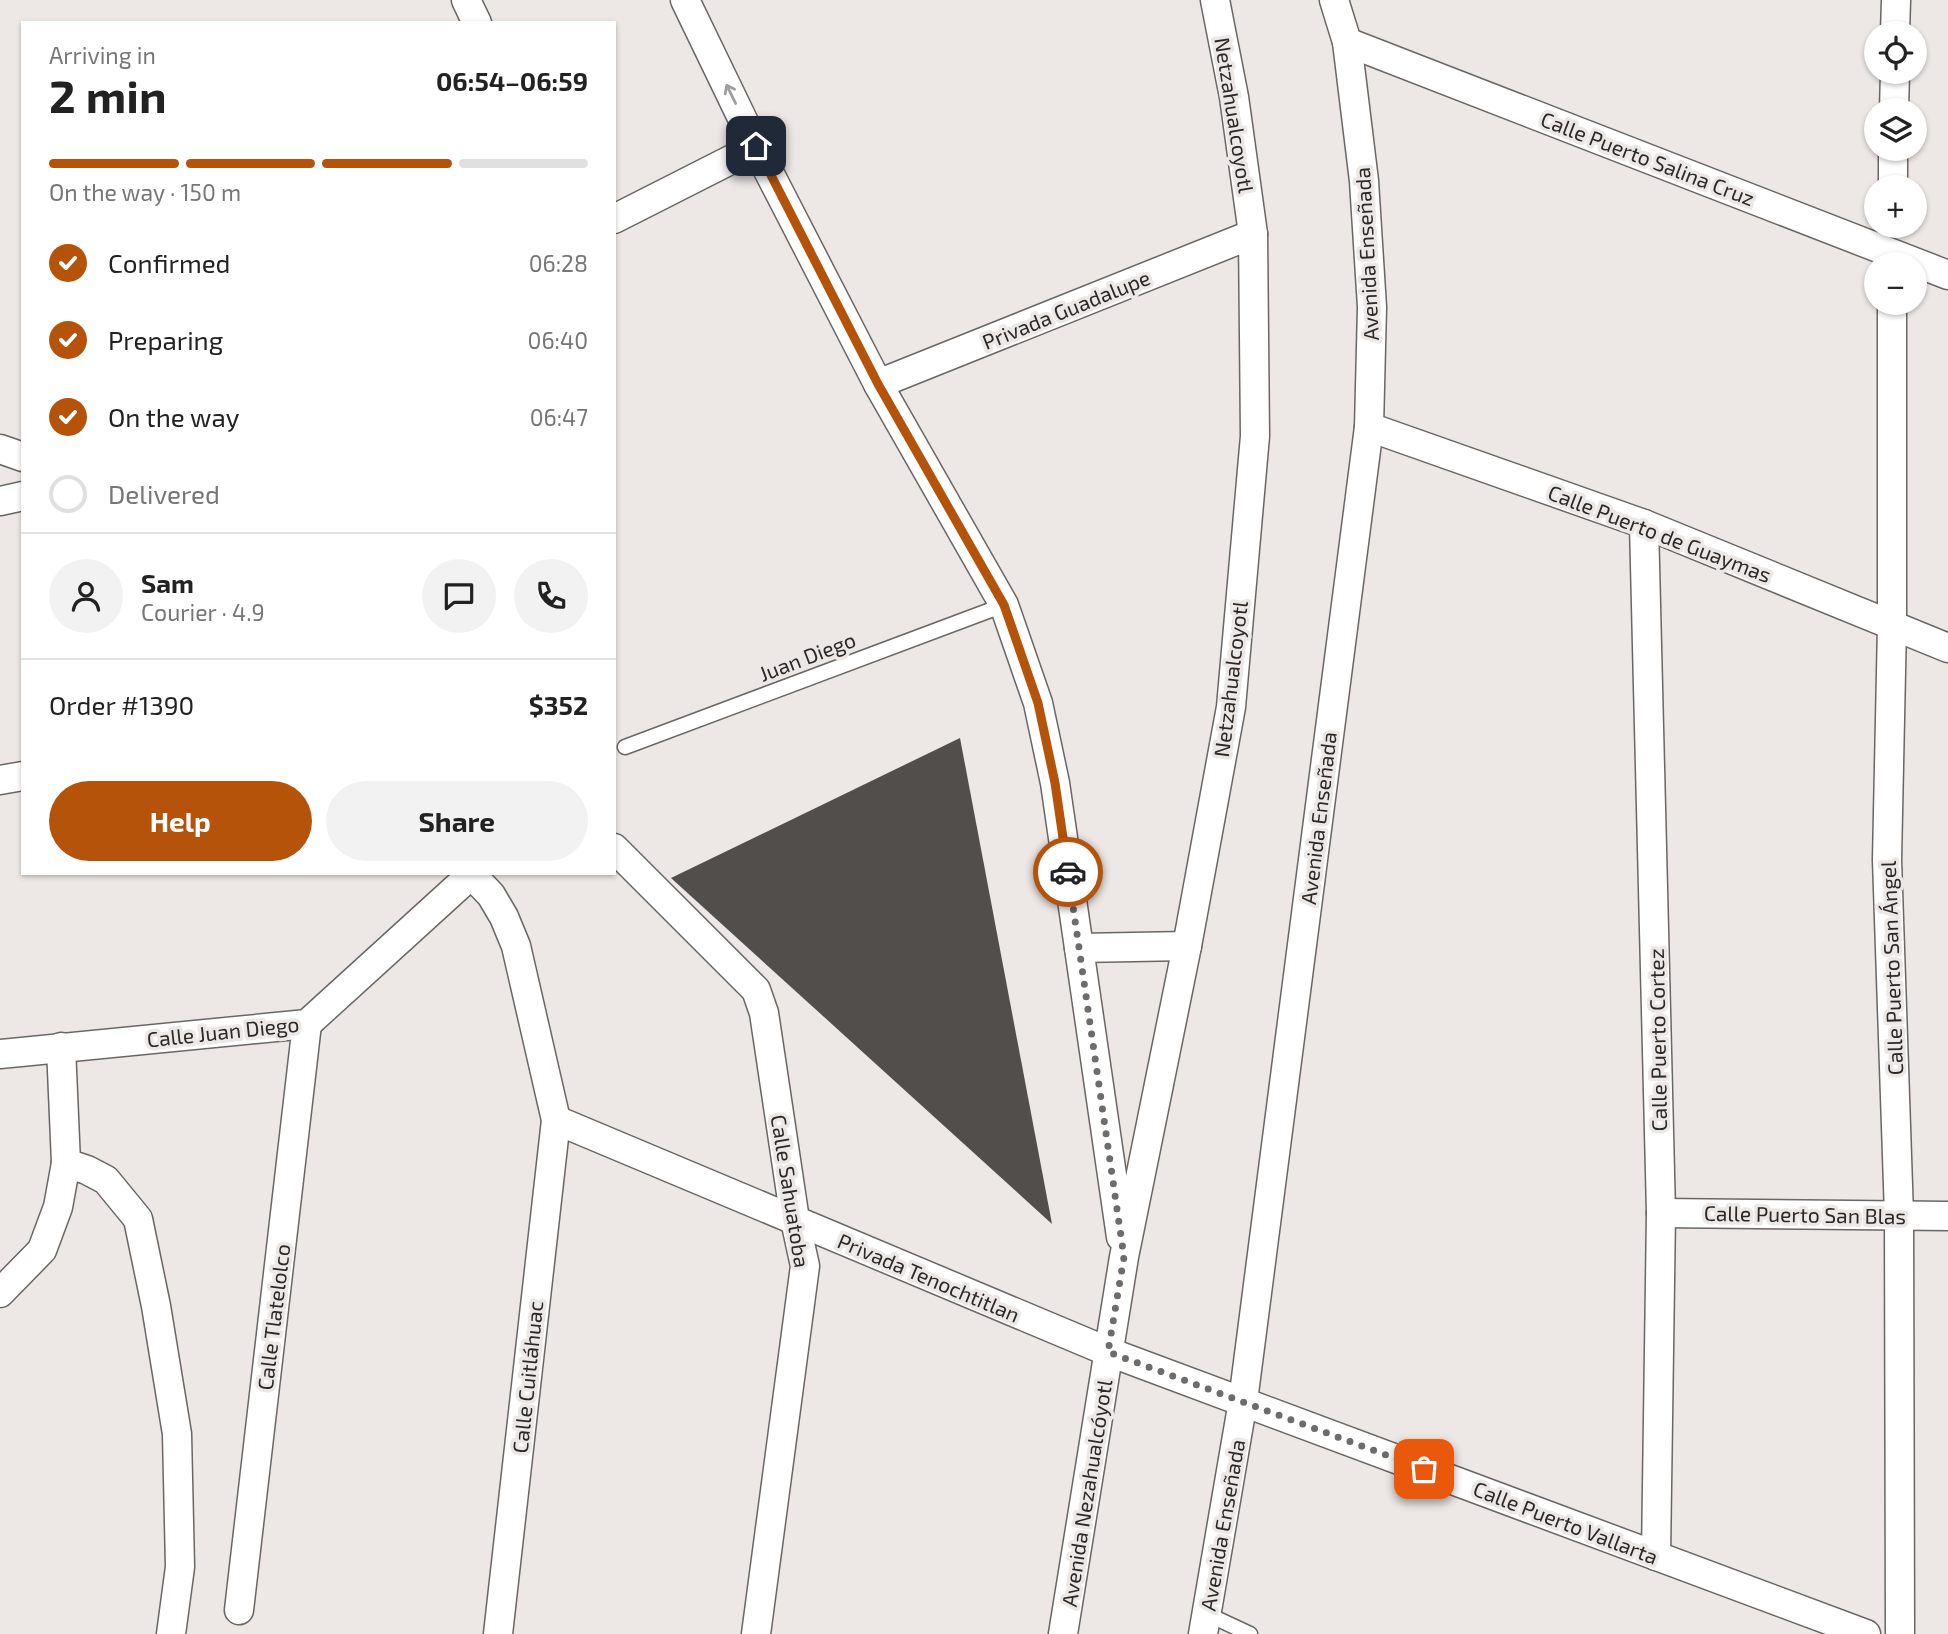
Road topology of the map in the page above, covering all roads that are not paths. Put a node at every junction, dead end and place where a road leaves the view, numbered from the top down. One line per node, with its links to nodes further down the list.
1 (466, 0): 6 (street)
2 (685, 0): 9 (street, one-way to 2)
3 (1215, 0): 11 (street, Netzahualcoyotl)
4 (1335, 0): 8 (street, Avenida Enseñada)
5 (1896, 0): 7 (street)
6 (476, 21)
7 (1895, 21)
8 (1347, 43): 12 (street, Calle Puerto Salina Cruz); 16 (street, Avenida Enseñada)
9 (756, 146): 10 (street); 15 (street)
10 (616, 218)
11 (1253, 234): 15 (street, Privada Guadalupe); 31 (street, Netzahualcoyotl)
12 (1892, 248): 13 (street, Calle Puerto Salina Cruz)
13 (1948, 275)
14 (1892, 315): 23 (street, Calle Puerto San Ángel)
15 (878, 384): 22 (street)
16 (1368, 427): 21 (street, Calle Puerto de Guaymas); 45 (street, Avenida Enseñada)
17 (0, 449): 18 (street)
18 (21, 456)
19 (21, 496): 20 (street)
20 (0, 501)
21 (1644, 524): 23 (street, Calle Puerto de Guaymas); 38 (street, Calle Puerto Cortez)
22 (1004, 605): 25 (lane, Juan Diego); 32 (street)
23 (1892, 625): 24 (street, Calle Puerto de Guaymas); 39 (street, Calle Puerto San Ángel)
24 (1948, 648)
25 (625, 747)
26 (21, 776): 27 (street)
27 (0, 779)
28 (616, 850): 41 (street, Calle Sahuatoba)
29 (471, 875): 33 (street, Calle Juan Diego)
30 (473, 875): 36 (street, Calle Cuitláhuac)
31 (1187, 946): 32 (street); 42 (street, Netzahualcoyotl)
32 (1079, 948): 42 (street)
33 (307, 1024): 34 (street, Calle Juan Diego); 47 (street, Calle Tlatelolco)
34 (61, 1047): 35 (street, Calle Juan Diego); 37 (street)
35 (0, 1054)
36 (556, 1120): 41 (street, Privada Tenochtitlan); 51 (street, Calle Cuitláhuac)
37 (66, 1163): 43 (street); 50 (street)
38 (1661, 1213): 39 (street, Calle Puerto San Blas); 46 (street, Calle Puerto Cortez)
39 (1899, 1215): 40 (street, Calle Puerto San Blas); 55 (street, Calle Puerto San Ángel)
40 (1948, 1216)
41 (795, 1220): 44 (street, Privada Tenochtitlan); 52 (street, Calle Sahuatoba)
42 (1124, 1257): 44 (street, Netzahualcoyotl)
43 (0, 1293)
44 (1108, 1352): 45 (street, Calle Puerto Vallarta); 53 (street, Avenida Nezahualcóyotl)
45 (1243, 1401): 46 (street, Calle Puerto Vallarta); 48 (street, Avenida Enseñada)
46 (1656, 1556): 49 (street, Calle Puerto Vallarta)
47 (239, 1610)
48 (1205, 1624): 54 (lane)
49 (1855, 1632)
50 (171, 1634)
51 (498, 1634)
52 (756, 1634)
53 (1063, 1634)
54 (1250, 1634)
55 (1900, 1634)

